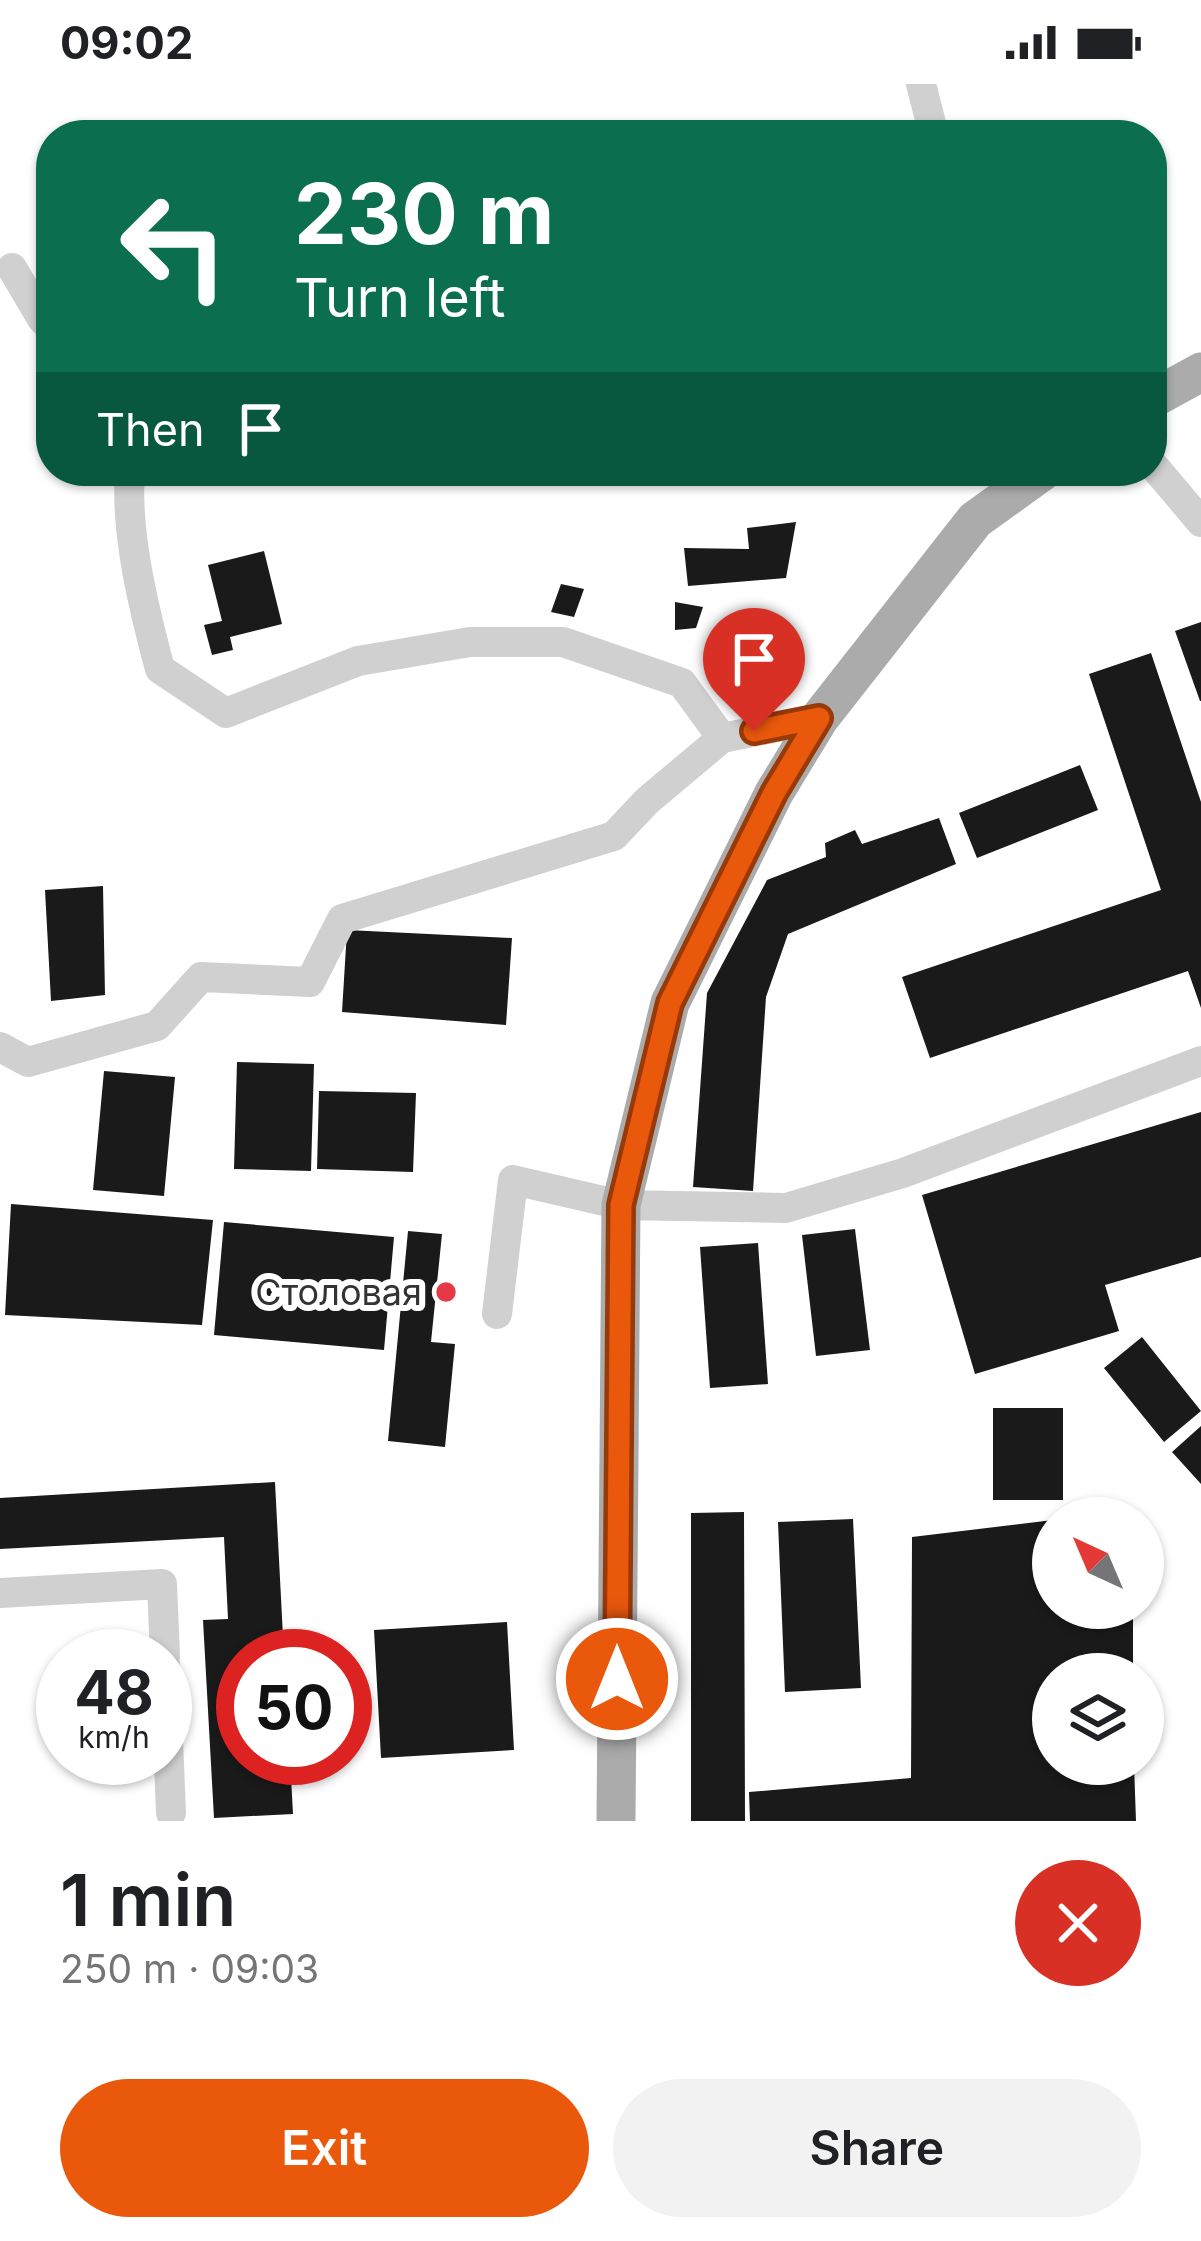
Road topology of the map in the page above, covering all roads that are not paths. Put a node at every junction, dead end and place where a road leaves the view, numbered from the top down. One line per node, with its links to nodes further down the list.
1 (921, 84): 2 (street)
2 (930, 120)
3 (12, 268): 4 (street)
4 (36, 309)
5 (1201, 372): 6 (main road)
6 (1167, 391)
7 (1167, 482): 10 (street)
8 (129, 486): 12 (street)
9 (1022, 486): 11 (main road)
10 (1201, 522)
11 (819, 718): 12 (street); 15 (main road)
12 (722, 738): 13 (street)
13 (0, 1047)
14 (1201, 1060): 15 (street)
15 (621, 1205): 16 (street); 21 (main road)
16 (496, 1314)
17 (0, 1593): 18 (street)
18 (164, 1629)
19 (170, 1785): 20 (street)
20 (171, 1813)
21 (616, 1821)

